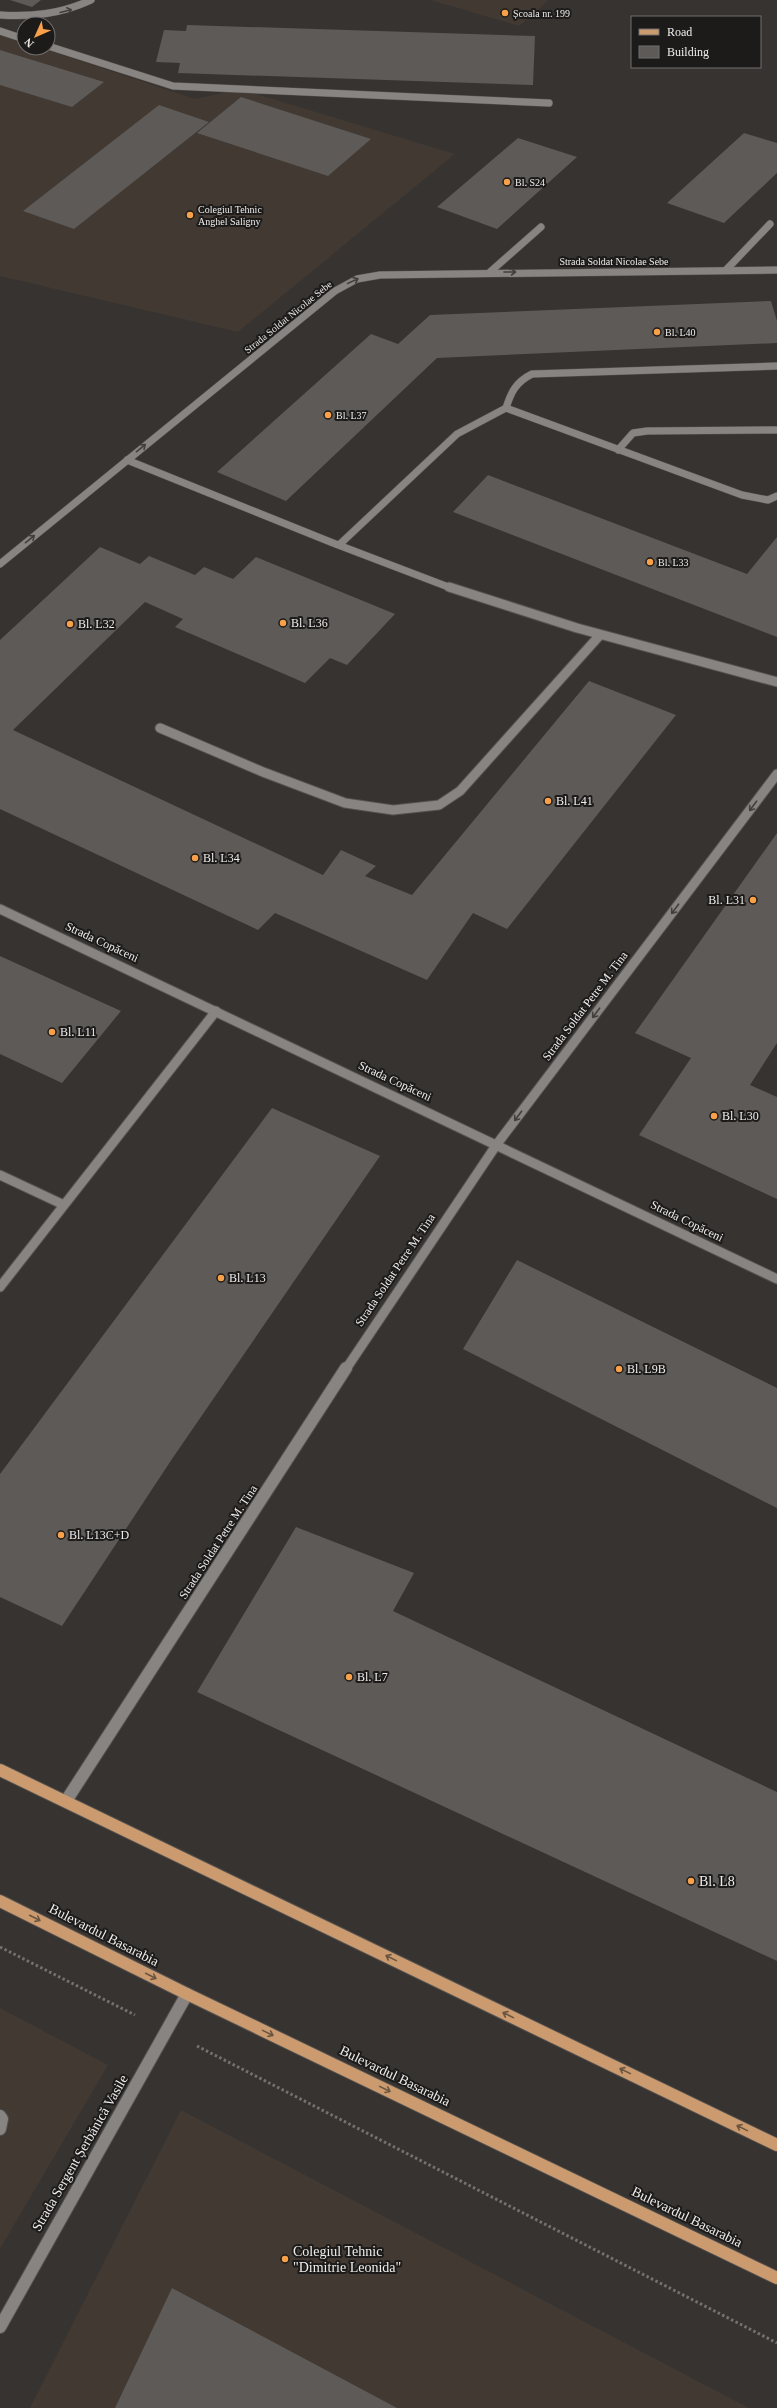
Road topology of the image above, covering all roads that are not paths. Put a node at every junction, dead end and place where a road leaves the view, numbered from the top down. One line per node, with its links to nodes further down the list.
1 (91, 0): 2 (street, one-way to 1)
2 (0, 15)
3 (0, 31): 4 (street)
4 (16, 36)
5 (56, 49): 6 (street)
6 (549, 103)
7 (770, 224): 9 (street)
8 (541, 227): 11 (street)
9 (726, 270): 10 (street, Strada Soldat Nicolae Sebe); 11 (street, Strada Soldat Nicolae Sebe, one-way to 9)
10 (777, 270)
11 (490, 272): 16 (street, Strada Soldat Nicolae Sebe, one-way to 11)
12 (777, 366): 13 (street)
13 (506, 408): 15 (street); 18 (street)
14 (777, 430): 15 (street)
15 (618, 450): 17 (street)
16 (127, 460): 18 (street); 19 (street, Strada Soldat Nicolae Sebe, one-way to 16)
17 (777, 496)
18 (339, 545): 20 (street)
19 (0, 564)
20 (600, 635): 21 (street); 22 (street)
21 (777, 682)
22 (160, 728)
23 (777, 774): 26 (street, Strada Soldat Petre M. Tina, one-way to 26)
24 (0, 909): 25 (street, Strada Copăceni)
25 (216, 1011): 26 (street, Strada Copăceni); 28 (street)
26 (497, 1144): 29 (street, Strada Copăceni); 32 (street, Strada Soldat Petre M. Tina)
27 (0, 1175): 28 (street)
28 (64, 1205): 30 (street)
29 (777, 1279)
30 (0, 1287)
31 (0, 1770): 32 (main road)
32 (66, 1801): 37 (main road, one-way to 32)
33 (0, 1900): 34 (main road, Bulevardul Basarabia, one-way to 34)
34 (187, 1994): 38 (main road, Bulevardul Basarabia, one-way to 38); 39 (street, Strada Sergent Șerbănică Vasile)
35 (0, 2116): 36 (street)
36 (0, 2129)
37 (777, 2144)
38 (777, 2278)
39 (0, 2327)

